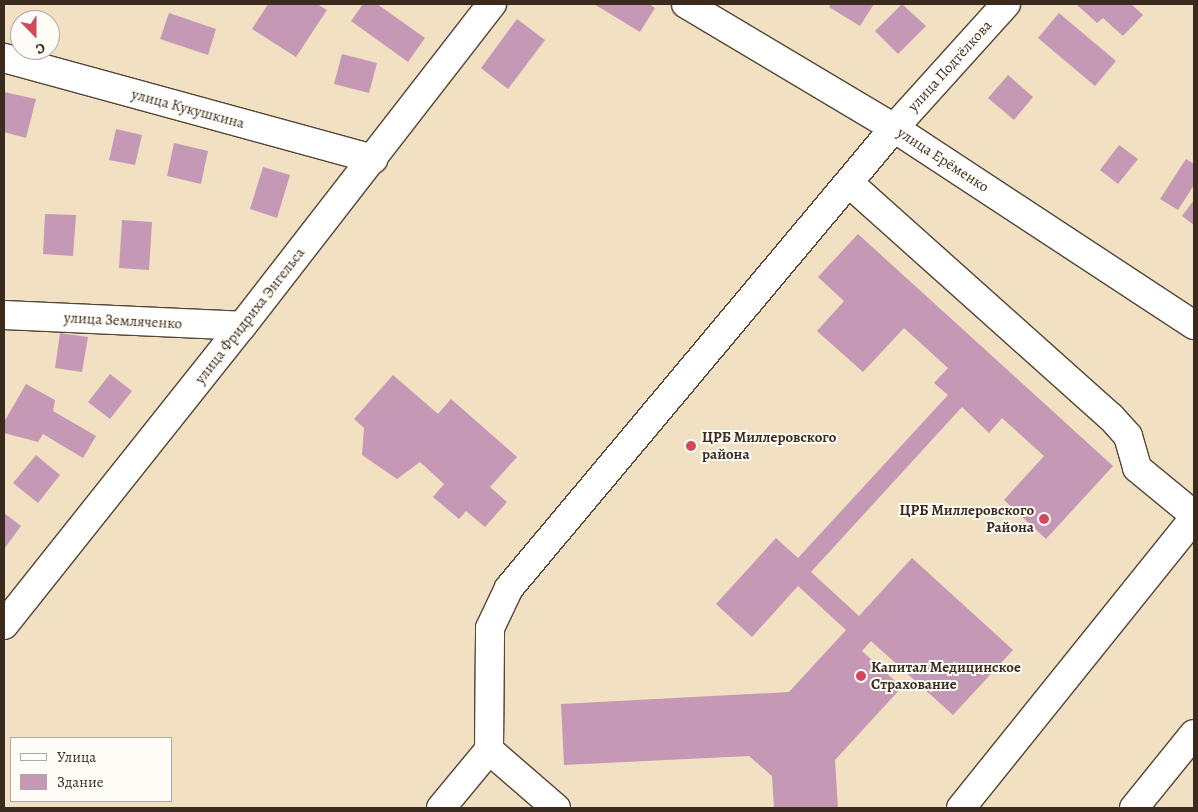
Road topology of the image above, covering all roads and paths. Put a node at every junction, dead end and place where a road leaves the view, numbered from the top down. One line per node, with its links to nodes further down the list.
1 (492, 4): 6 (street, улица Фридриха Энгельса)
2 (686, 4): 5 (street, улица Ерёменко)
3 (1006, 4): 5 (street, улица Подтёлкова)
4 (4, 58): 6 (street, улица Кукушкина)
5 (894, 128): 7 (street, улица Подтёлкова); 9 (street, улица Ерёменко)
6 (373, 159): 10 (street, улица Фридриха Энгельса)
7 (849, 183): 11 (street); 14 (street, улица Подтёлкова)
8 (4, 315): 10 (street, улица Земляченко)
9 (1194, 325)
10 (242, 326): 12 (street, улица Фридриха Энгельса)
11 (1194, 516): 17 (street)
12 (4, 625)
13 (1194, 734): 18 (street)
14 (489, 750): 15 (street); 16 (street)
15 (441, 808)
16 (556, 808)
17 (961, 808)
18 (1134, 808)

